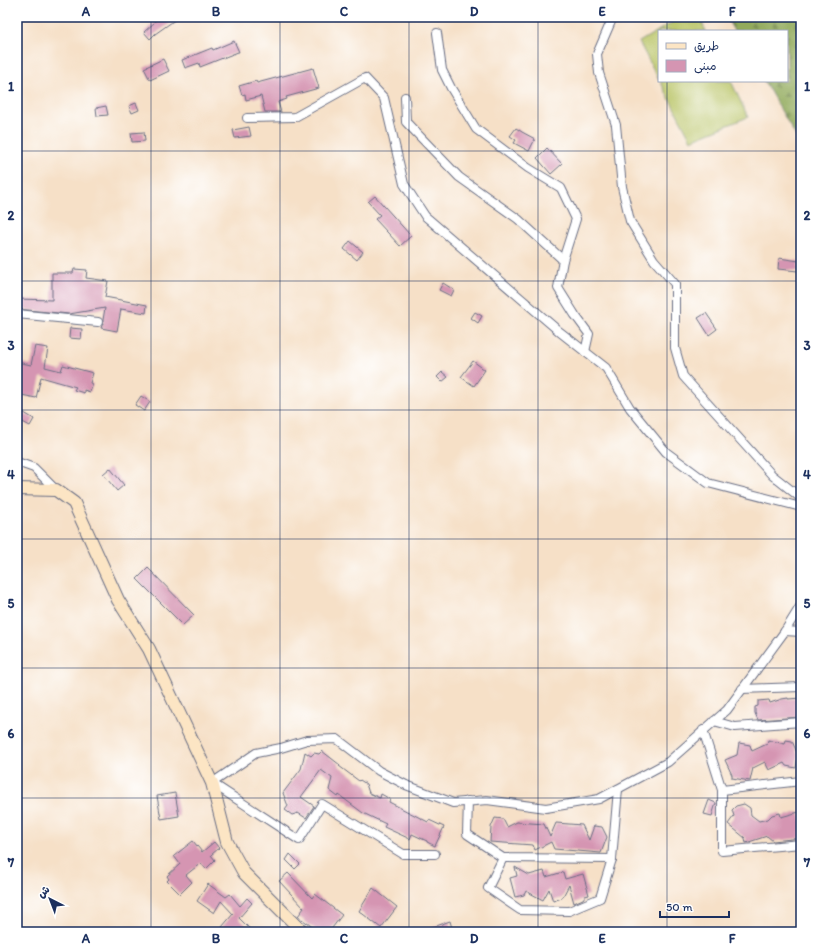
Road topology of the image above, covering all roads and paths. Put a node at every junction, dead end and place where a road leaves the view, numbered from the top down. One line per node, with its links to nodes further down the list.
1 (613, 17): 12 (street)
2 (437, 33): 5 (street)
3 (405, 97): 5 (street)
4 (247, 118): 8 (street)
5 (563, 260): 8 (street)
6 (17, 314): 7 (street)
7 (98, 322)
8 (585, 352): 13 (street)
9 (17, 462): 11 (street)
10 (17, 489): 11 (main road)
11 (56, 490): 23 (main road)
12 (801, 498)
13 (801, 507)
14 (801, 606): 15 (street)
15 (785, 631): 16 (street); 18 (street)
16 (801, 632)
17 (801, 687): 18 (street)
18 (742, 689): 19 (street)
19 (714, 721): 20 (street); 21 (street)
20 (801, 722)
21 (703, 730): 24 (street); 25 (street)
22 (801, 781): 25 (street)
23 (212, 783): 26 (street); 28 (street); 31 (main road)
24 (618, 789): 26 (street); 30 (street)
25 (722, 790): 27 (street)
26 (468, 801): 29 (street)
27 (801, 844)
28 (435, 854)
29 (503, 858): 30 (street); 30 (street)
30 (612, 860)
31 (303, 932)

